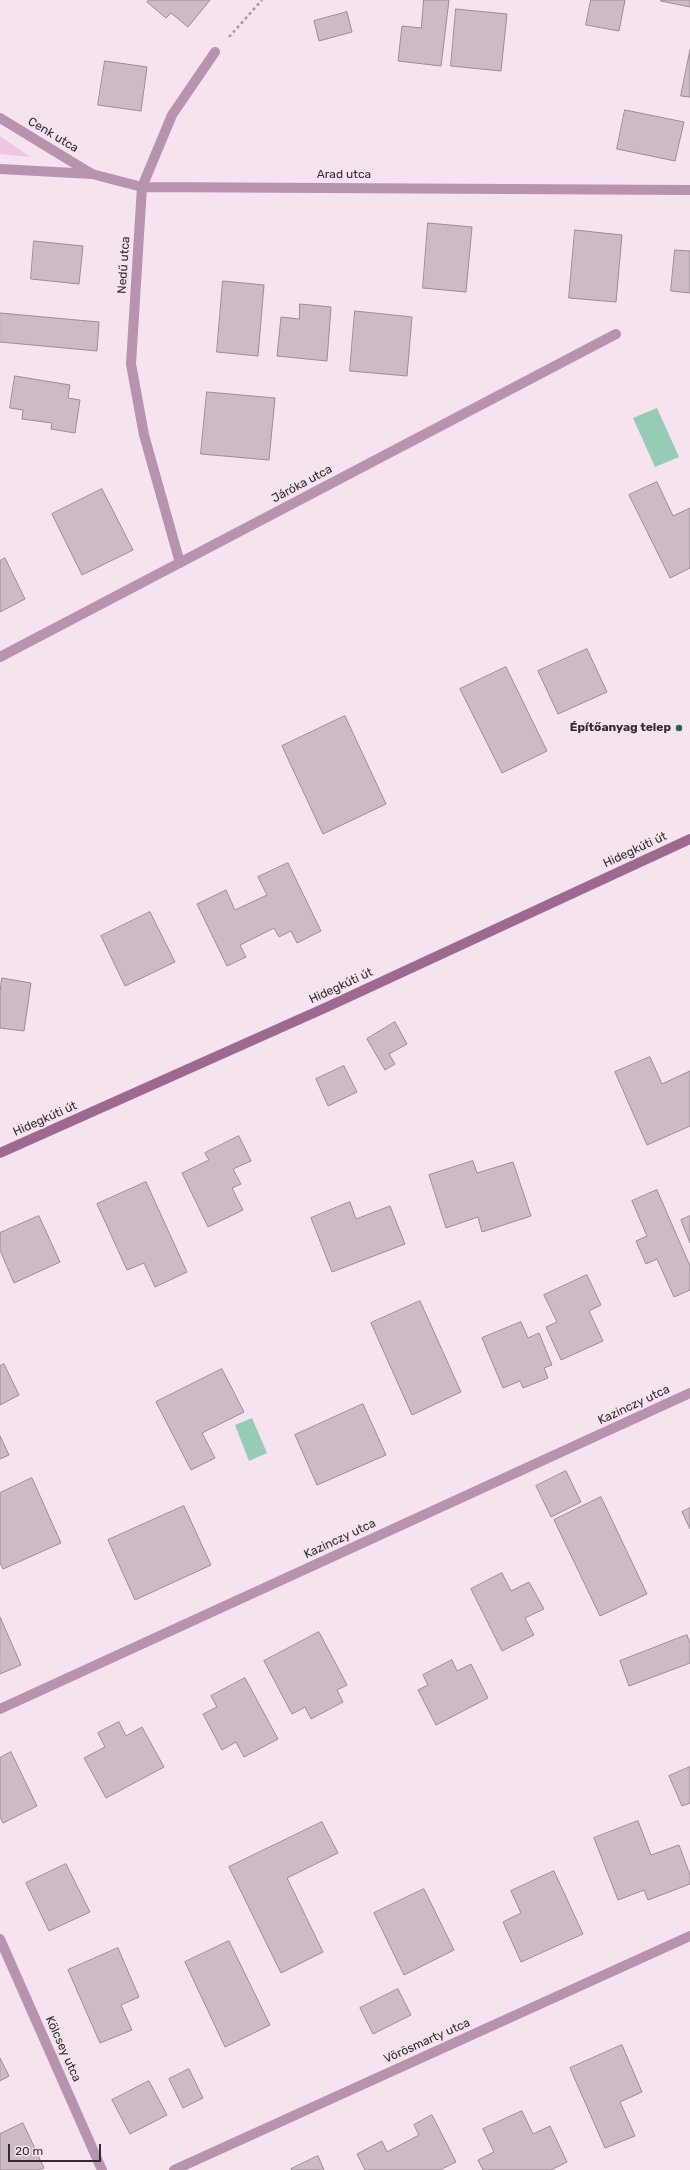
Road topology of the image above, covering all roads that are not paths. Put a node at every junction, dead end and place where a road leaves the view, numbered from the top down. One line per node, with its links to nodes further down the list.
1 (215, 52): 5 (street, Nedű utca)
2 (0, 118): 4 (street, Cenk utca)
3 (0, 169): 4 (street, Arad utca)
4 (92, 174): 5 (street, Arad utca)
5 (142, 187): 6 (street, Arad utca); 8 (street, Nedű utca)
6 (690, 190)
7 (616, 334): 8 (street, Járóka utca)
8 (180, 563): 9 (street, Járóka utca)
9 (0, 657)
10 (690, 839): 11 (main road, Hidegkúti út)
11 (0, 1153)
12 (690, 1393): 13 (street, Kazinczy utca)
13 (0, 1709)
14 (690, 1936): 17 (street, Vörösmarty utca)
15 (0, 1939): 16 (street, Kölcsey utca)
16 (102, 2170)
17 (174, 2170)

